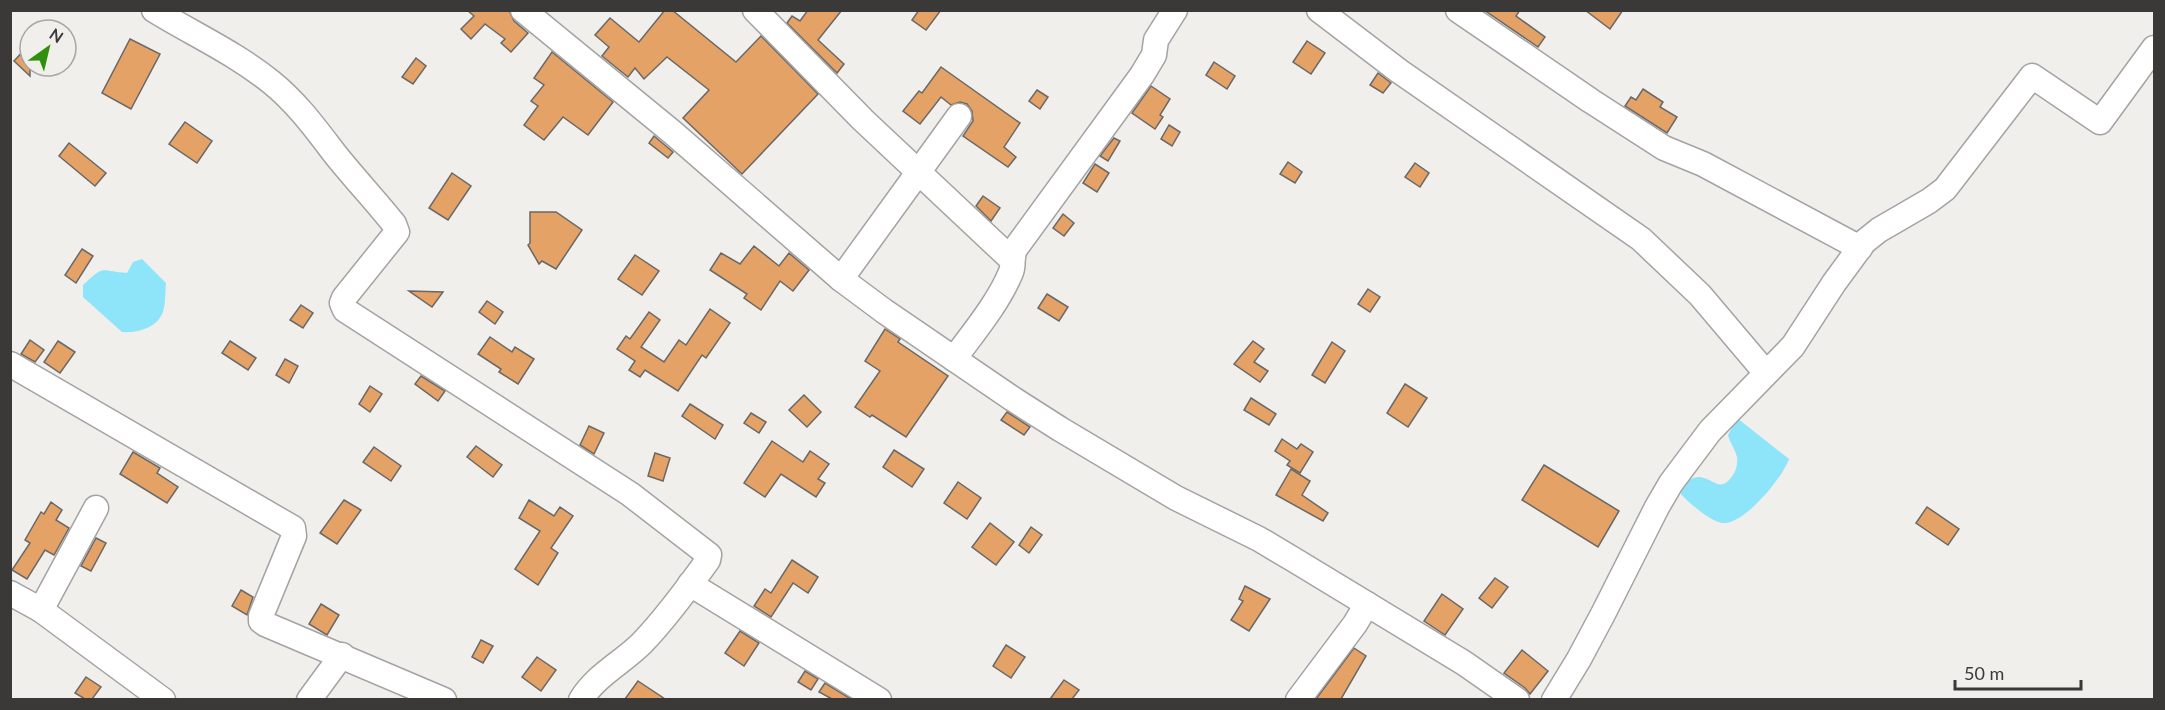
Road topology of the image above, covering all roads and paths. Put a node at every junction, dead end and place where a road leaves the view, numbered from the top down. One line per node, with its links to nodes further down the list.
1 (153, 10): 17 (street)
2 (523, 10): 12 (street)
3 (755, 10): 9 (street)
4 (1175, 10): 11 (street)
5 (1319, 10): 15 (street)
6 (1458, 10): 10 (street)
7 (2154, 48): 10 (street)
8 (959, 116): 9 (street)
9 (918, 172): 11 (street); 12 (street)
10 (1860, 248): 15 (street)
11 (1011, 259): 13 (street)
12 (841, 279): 13 (street)
13 (954, 359): 19 (street)
14 (10, 364): 21 (street)
15 (1766, 373): 29 (street)
16 (96, 508): 20 (street)
17 (690, 584): 25 (street); 26 (street)
18 (10, 593): 20 (street)
19 (1367, 604): 27 (street); 28 (street)
20 (41, 610): 22 (street)
21 (342, 655): 23 (street); 24 (street)
22 (163, 699)
23 (309, 699)
24 (444, 699)
25 (581, 699)
26 (879, 699)
27 (1298, 699)
28 (1517, 699)
29 (1554, 699)

